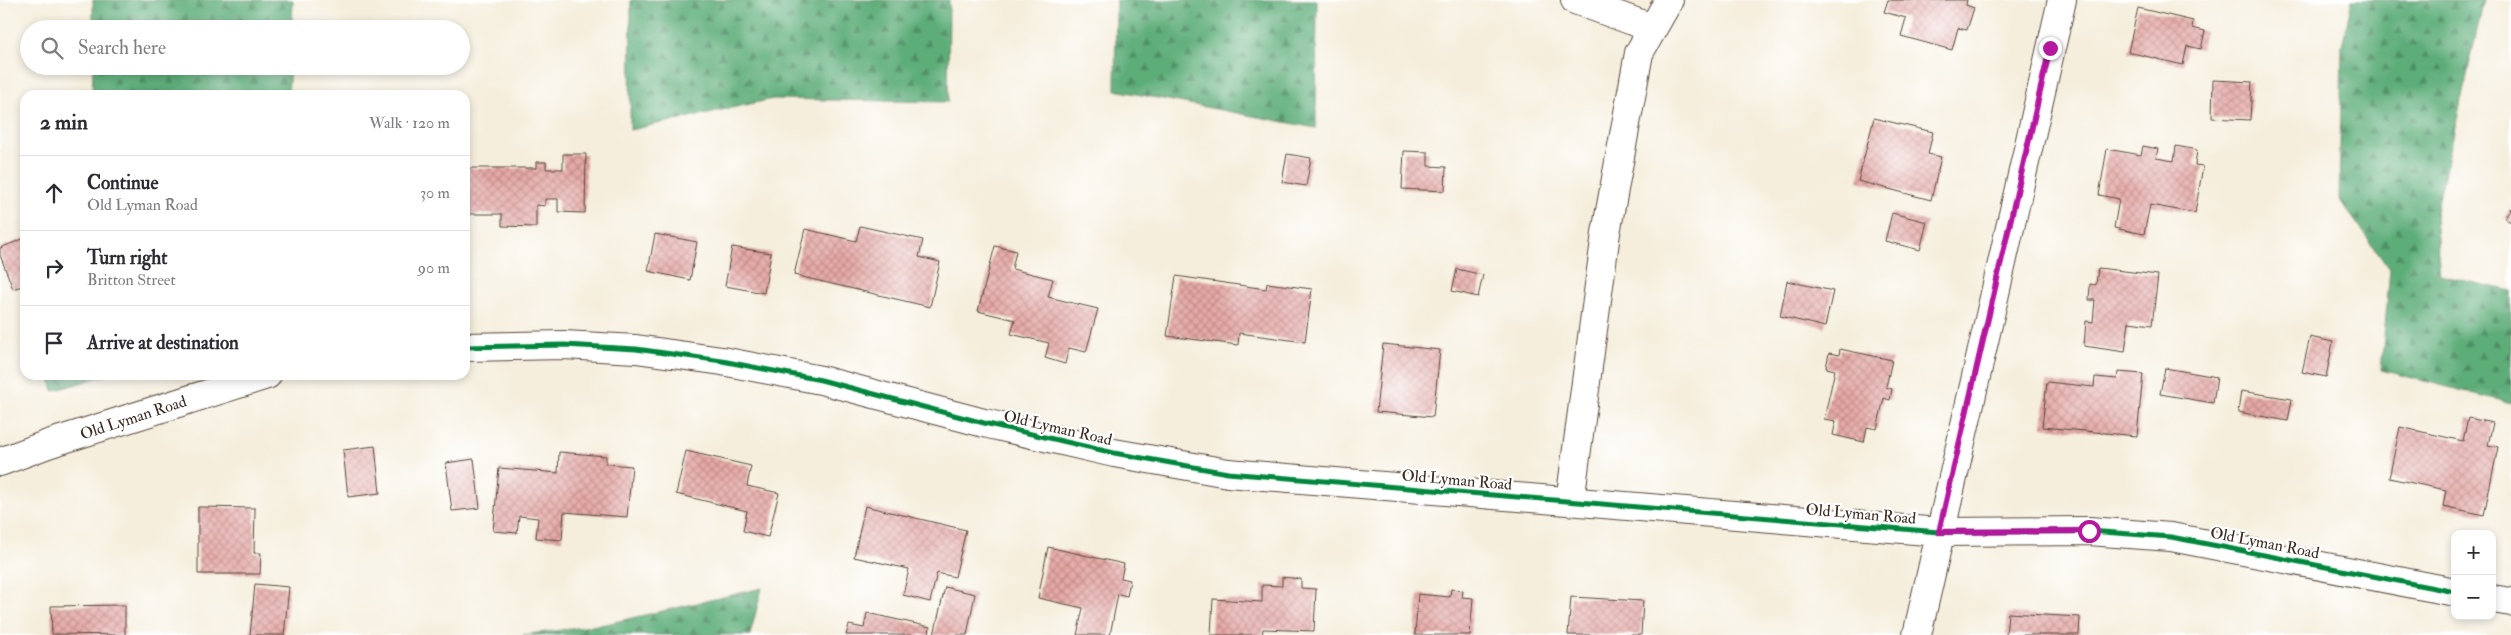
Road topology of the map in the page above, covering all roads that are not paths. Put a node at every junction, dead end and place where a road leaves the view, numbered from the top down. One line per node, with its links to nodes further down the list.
1 (1575, 0): 4 (street)
2 (1669, 0): 4 (street)
3 (2062, 0): 9 (street)
4 (1652, 28): 8 (street)
5 (470, 347): 8 (street, Old Lyman Road)
6 (250, 380): 7 (street, Old Lyman Road)
7 (0, 462)
8 (1570, 501): 9 (street, Old Lyman Road)
9 (1939, 532): 10 (street, Old Lyman Road); 13 (street)
10 (2451, 591)
11 (2496, 600): 12 (street)
12 (2511, 602)
13 (1917, 635)

